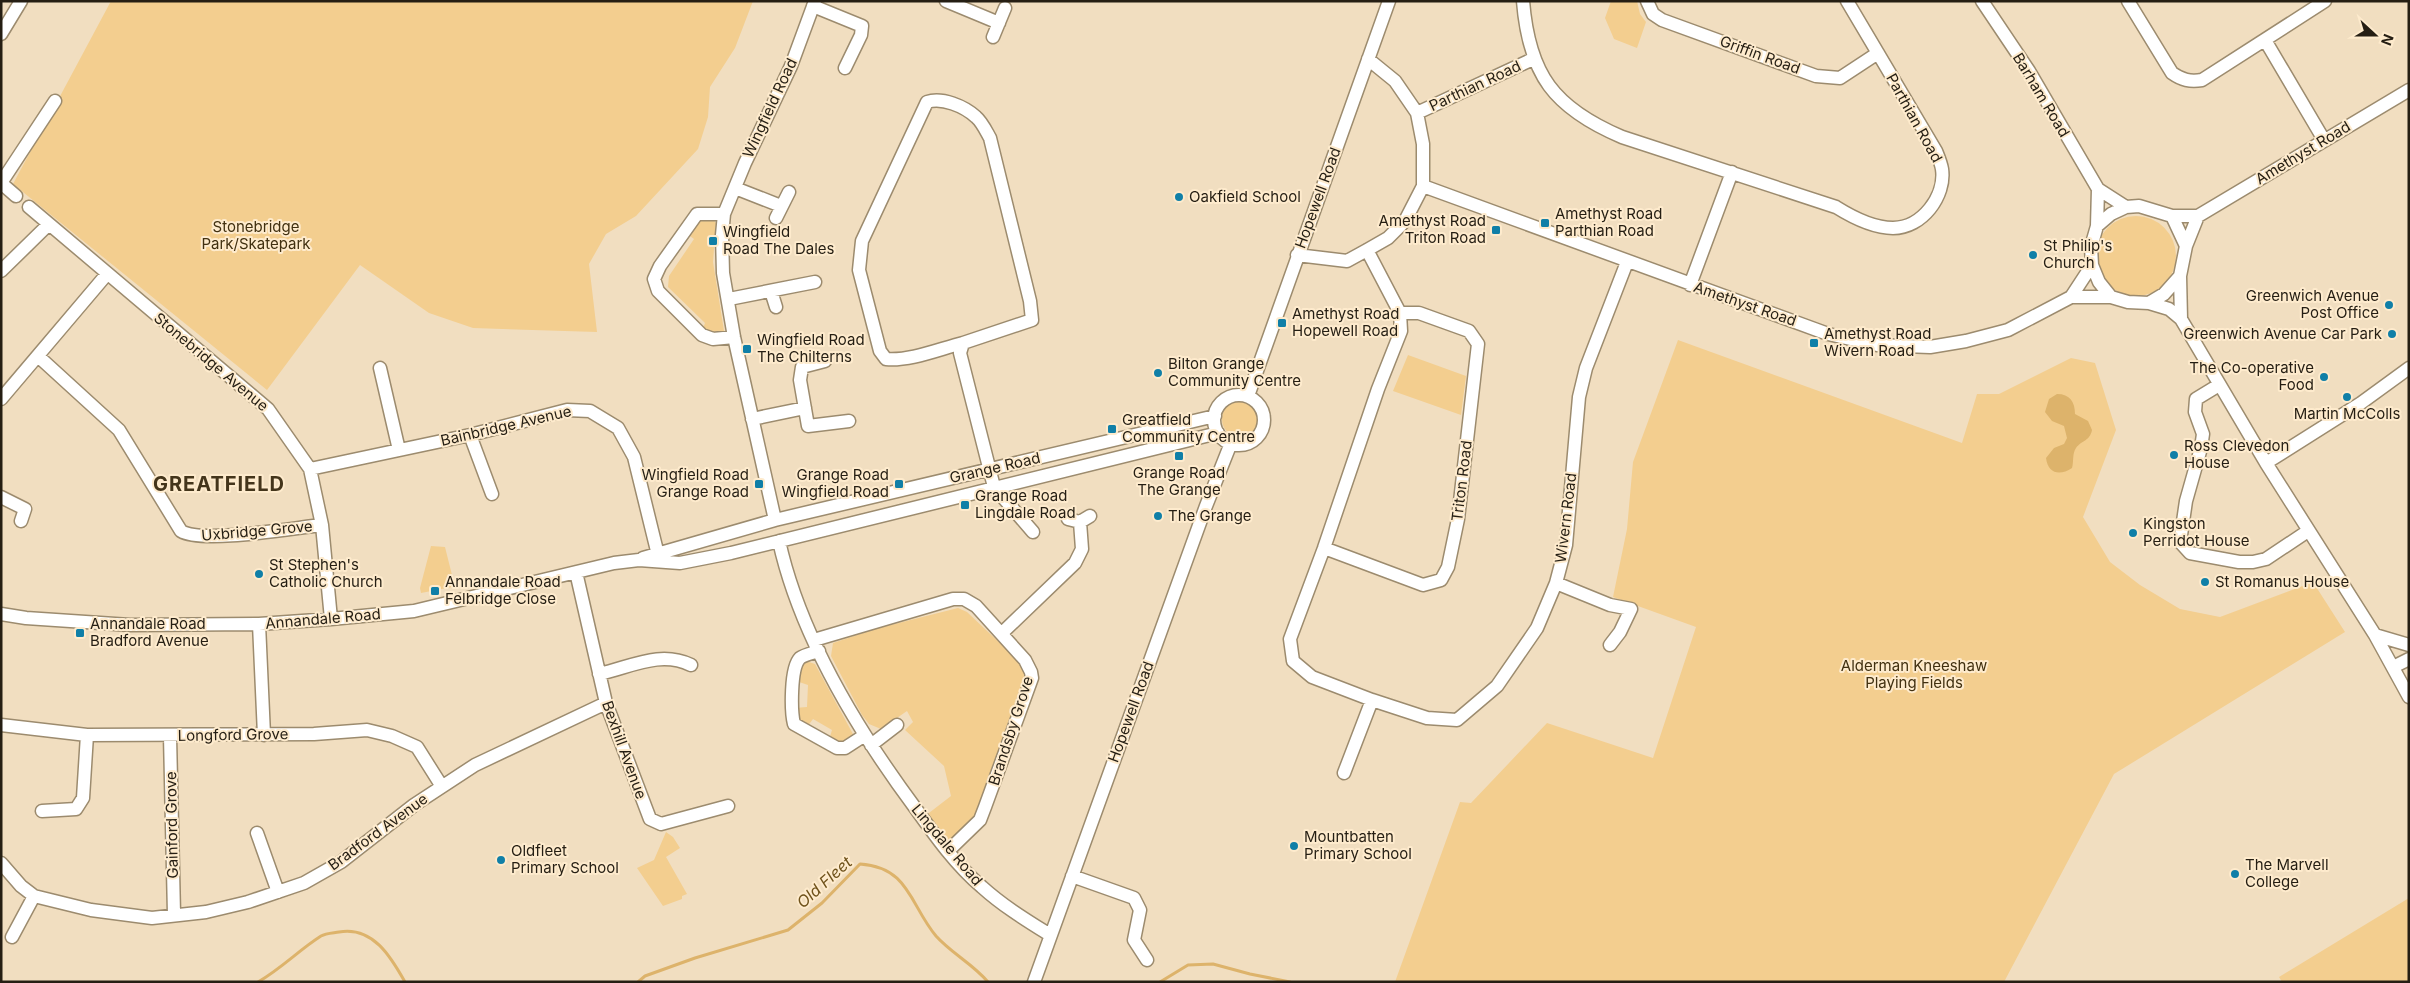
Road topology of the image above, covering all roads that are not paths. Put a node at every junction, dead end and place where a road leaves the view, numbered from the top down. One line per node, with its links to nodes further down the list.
1 (22, 1): 13 (street)
2 (946, 1): 12 (street)
3 (1389, 1): 17 (street, Hopewell Road)
4 (1523, 1): 18 (street, Parthian Road)
5 (1647, 1): 16 (street, Griffin Road)
6 (1847, 1): 16 (street, Parthian Road)
7 (1982, 1): 28 (street, Barham Road)
8 (2128, 1): 15 (street)
9 (2325, 1): 15 (street)
10 (814, 4): 19 (street); 27 (street, Wingfield Road)
11 (1005, 8): 12 (street)
12 (998, 23): 14 (street)
13 (1, 34)
14 (993, 37)
15 (2265, 40): 23 (street)
16 (1878, 53): 24 (street, Parthian Road)
17 (1368, 59): 22 (street); 40 (street, Hopewell Road)
18 (1533, 59): 22 (street, Parthian Road); 24 (street, Parthian Road)
19 (845, 68)
20 (2409, 90): 23 (street, Amethyst Road)
21 (55, 101): 25 (street)
22 (1417, 113): 26 (street)
23 (2324, 140): 35 (street, Amethyst Road)
24 (1732, 172): 47 (street)
25 (1, 183): 30 (street)
26 (1423, 186): 39 (street); 41 (street, Amethyst Road)
27 (735, 188): 29 (street); 33 (street, Wingfield Road)
28 (2098, 189): 32 (street, Barham Road); 37 (street)
29 (789, 192)
30 (16, 196)
31 (29, 207): 36 (street, Stonebridge Avenue)
32 (2126, 207): 34 (street); 37 (street)
33 (724, 214): 51 (street, Wingfield Road); 56 (street)
34 (2172, 216): 35 (street); 38 (street)
35 (2198, 216): 38 (street)
36 (49, 224): 43 (street); 44 (street, Stonebridge Avenue)
37 (2097, 226): 42 (street)
38 (2186, 246): 45 (street)
39 (1367, 250): 40 (street); 54 (street)
40 (1297, 255): 63 (street, Hopewell Road)
41 (1627, 262): 47 (street, Amethyst Road); 89 (street, Wivern Road)
42 (2092, 265): 49 (street); 50 (street)
43 (1, 271)
44 (107, 274): 58 (street); 74 (street, Stonebridge Avenue)
45 (2180, 276): 52 (street); 55 (street)
46 (815, 282): 48 (street)
47 (1690, 285): 50 (street, Amethyst Road)
48 (771, 291): 51 (street); 53 (street)
49 (2111, 296): 50 (street, Amethyst Road); 52 (street)
50 (2072, 297)
51 (729, 299): 56 (street, Wingfield Road)
52 (2149, 303): 55 (street)
53 (776, 307)
54 (1400, 313): 86 (street, Wivern Road); 86 (street, Triton Road)
55 (2182, 319): 62 (street)
56 (734, 338): 67 (street, Wingfield Road)
57 (963, 342): 57 (street); 75 (street)
58 (39, 357): 64 (street); 82 (street, Uxbridge Grove)
59 (825, 361): 65 (street)
60 (380, 366): 72 (street)
61 (2409, 368): 73 (street)
62 (2219, 385): 73 (street); 83 (street)
63 (1248, 396): 66 (street); 71 (street)
64 (1, 399)
65 (804, 408): 67 (street); 68 (street)
66 (1214, 416): 69 (street); 75 (street, Grange Road)
67 (752, 419): 80 (street, Wingfield Road)
68 (849, 421)
69 (1218, 432): 71 (street); 76 (street, Grange Road)
70 (470, 435): 72 (street, Bainbridge Avenue); 77 (street); 87 (street, Bainbridge Avenue)
71 (1231, 443): 118 (street, Hopewell Road)
72 (399, 450): 74 (street, Bainbridge Avenue)
73 (2266, 463): 83 (street)
74 (310, 469): 82 (street, Stonebridge Avenue)
75 (989, 470): 76 (street); 80 (street, Grange Road)
76 (994, 487): 84 (street, Grange Road); 85 (street, Grange Road)
77 (492, 494)
78 (1, 497): 81 (street)
79 (1079, 519): 93 (street)
80 (775, 520): 87 (street, Annandale Road)
81 (21, 521)
82 (322, 524): 91 (street, Stonebridge Avenue)
83 (2308, 531): 94 (street)
84 (1033, 532)
85 (779, 541): 87 (street, Annandale Road); 96 (street, Lingdale Road)
86 (1324, 548): 103 (street, Wivern Road)
87 (659, 557): 88 (street, Annandale Road)
88 (576, 572): 91 (street, Annandale Road); 101 (street, Bexhill Avenue)
89 (1556, 583): 95 (street); 103 (street, Wivern Road)
90 (1, 614): 92 (street, Annandale Road)
91 (331, 619): 92 (street, Annandale Road)
92 (259, 624): 108 (street)
93 (1002, 633): 96 (street, Brandsby Grove); 116 (street, Brandsby Grove)
94 (2376, 635): 97 (street); 100 (street)
95 (1610, 644)
96 (816, 645): 110 (street, Lingdale Road); 110 (street)
97 (2409, 645)
98 (2409, 659): 100 (street)
99 (691, 665): 101 (street)
100 (2393, 667): 102 (street)
101 (599, 674): 104 (street, Bexhill Avenue)
102 (2409, 696)
103 (1372, 700): 111 (street)
104 (606, 702): 112 (street, Bradford Avenue); 113 (street, Bexhill Avenue)
105 (1, 725): 107 (street, Longford Grove)
106 (897, 725): 110 (street)
107 (87, 735): 109 (street, Longford Grove); 114 (street)
108 (264, 735): 109 (street, Longford Grove); 112 (street, Longford Grove)
109 (170, 736): 121 (street, Gainford Grove)
110 (868, 740): 116 (street, Lingdale Road)
111 (1344, 773)
112 (441, 785): 119 (street, Bradford Avenue)
113 (728, 806)
114 (42, 810)
115 (257, 833): 119 (street)
116 (948, 851): 122 (street, Lingdale Road)
117 (1, 863): 120 (street, Bradford Avenue)
118 (1072, 876): 122 (street, Hopewell Road); 124 (street)
119 (278, 892): 121 (street, Bradford Avenue)
120 (34, 896): 121 (street, Bradford Avenue); 123 (street)
121 (174, 914)
122 (1050, 936): 125 (street, Hopewell Road)
123 (12, 937)
124 (1147, 960)
125 (1034, 982)

